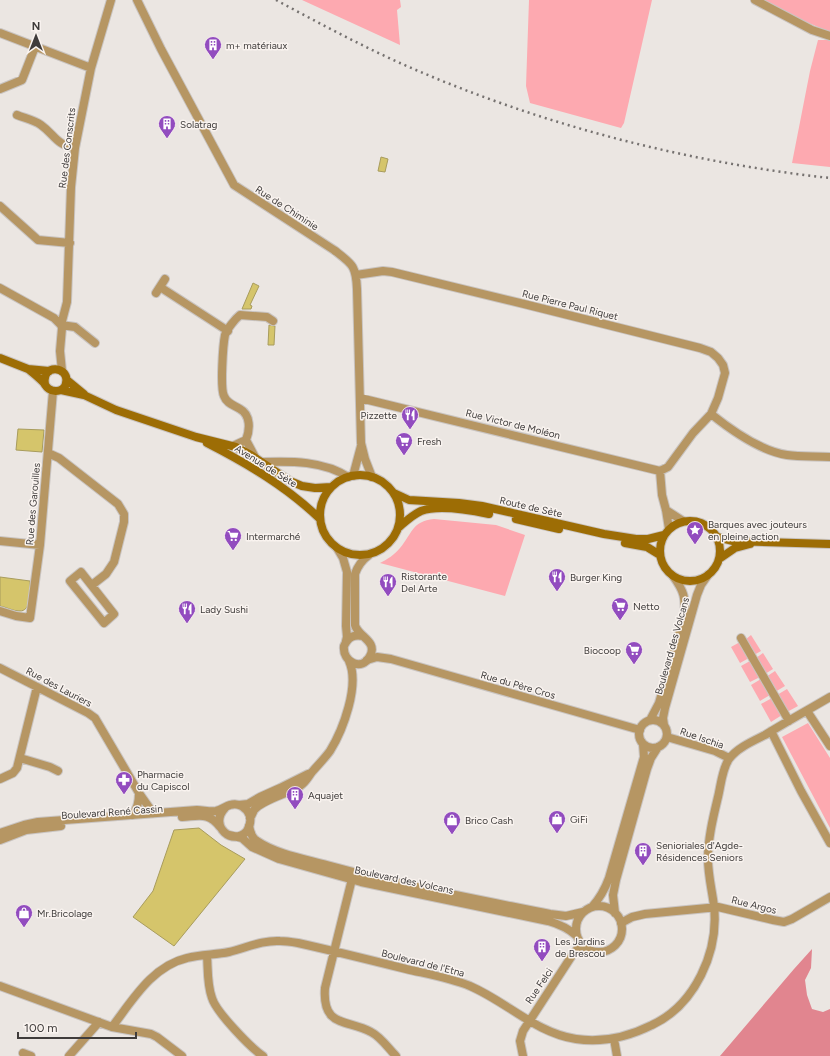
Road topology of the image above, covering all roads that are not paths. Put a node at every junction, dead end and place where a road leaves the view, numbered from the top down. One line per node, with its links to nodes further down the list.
1 (111, 0): 7 (street, Rue des Conscrits)
2 (137, 0): 13 (street, Rue de Chiminie)
3 (755, 0): 5 (street)
4 (0, 33): 6 (street)
5 (830, 36)
6 (35, 47): 7 (street); 8 (street)
7 (90, 68): 10 (street, Rue des Conscrits)
8 (0, 88)
9 (17, 115): 10 (street)
10 (75, 148): 12 (street, Rue des Conscrits)
11 (0, 206): 12 (street)
12 (70, 243): 17 (street, Rue des Conscrits)
13 (356, 275): 29 (street); 30 (street, Rue Pierre Paul Riquet)
14 (165, 279): 18 (street)
15 (0, 288): 17 (street)
16 (273, 321): 18 (street)
17 (61, 325): 19 (street); 20 (street, Rue des Conscrits)
18 (228, 332): 32 (street)
19 (95, 342)
20 (60, 351): 23 (street); 24 (street)
21 (0, 358): 22 (main road)
22 (28, 369): 23 (main road); 26 (main road)
23 (50, 370): 24 (main road); 26 (main road)
24 (62, 371): 25 (main road)
25 (67, 380): 27 (main road); 28 (main road, Avenue de Sète)
26 (44, 384): 27 (main road)
27 (57, 390): 28 (main road, Avenue de Sète); 35 (street, Rue des Garouilles)
28 (84, 395): 31 (main road, Avenue de Sète)
29 (360, 398): 33 (street); 39 (street, Rue Victor de Moléon)
30 (711, 414): 37 (street); 39 (street)
31 (196, 437): 34 (main road, Avenue de Sète); 45 (main road, Avenue de Sète)
32 (246, 440): 34 (street); 36 (street)
33 (361, 444): 40 (street); 41 (street)
34 (233, 446): 36 (main road, Avenue de Sète)
35 (48, 453): 53 (street, Rue des Garouilles); 60 (street)
36 (255, 457): 38 (main road, Avenue de Sète)
37 (830, 457)
38 (263, 462): 40 (street); 42 (main road, Avenue de Sète)
39 (660, 471): 44 (street)
40 (350, 476): 41 (main road); 42 (main road)
41 (372, 477): 43 (main road)
42 (331, 487): 45 (main road)
43 (394, 493): 47 (main road); 48 (main road, Route de Sète)
44 (666, 510): 46 (street); 48 (street)
45 (320, 518): 54 (main road)
46 (684, 521): 48 (main road); 49 (main road)
47 (398, 528): 55 (main road); 56 (main road, Route de Sète)
48 (666, 532): 56 (main road)
49 (717, 537): 51 (main road); 57 (main road)
50 (0, 541): 53 (street)
51 (757, 542): 52 (main road); 57 (main road)
52 (830, 544)
53 (40, 545): 61 (street, Rue des Garouilles)
54 (337, 548): 55 (main road); 64 (street)
55 (368, 555): 62 (street)
56 (660, 555): 59 (main road)
57 (719, 559): 58 (main road)
58 (708, 575): 59 (main road); 76 (street, Boulevard des Volcans)
59 (673, 576): 74 (street, Boulevard des Volcans)
60 (92, 585): 60 (street)
61 (0, 611)
62 (363, 636): 64 (street); 65 (street)
63 (741, 638): 75 (street)
64 (346, 640): 67 (street)
65 (371, 646): 66 (street, Rue du Père Cros); 68 (street)
66 (391, 659): 68 (street, Rue du Père Cros); 77 (street, Rue du Père Cros)
67 (349, 661): 68 (street); 70 (street)
68 (365, 661): 70 (street)
69 (0, 668): 71 (street, Rue des Lauriers)
70 (352, 684): 86 (street)
71 (37, 687): 83 (street); 88 (street, Rue des Lauriers)
72 (830, 697): 73 (street)
73 (807, 711): 75 (street); 81 (street)
74 (650, 720): 76 (street); 77 (street)
75 (789, 721): 78 (street)
76 (664, 725): 79 (street)
77 (640, 730): 80 (street)
78 (771, 731): 84 (street); 97 (street)
79 (667, 737): 82 (street); 84 (street, Rue Ischia)
80 (643, 744): 82 (street); 100 (street)
81 (830, 746)
82 (658, 747): 103 (street)
83 (20, 758): 85 (street); 87 (street)
84 (730, 758): 101 (street, Boulevard de l'Etna)
85 (58, 771)
86 (312, 772): 89 (street); 93 (street)
87 (0, 780)
88 (139, 793): 91 (street, Rue des Lauriers); 92 (street)
89 (239, 805): 90 (street); 93 (street)
90 (225, 808): 91 (street, Boulevard René Cassin); 94 (street)
91 (153, 813): 92 (street, Boulevard René Cassin)
92 (132, 815): 95 (street, Boulevard René Cassin)
93 (250, 822): 94 (street); 102 (street, Boulevard des Volcans)
94 (225, 832): 96 (street, Boulevard René Cassin); 98 (street, Boulevard des Volcans)
95 (0, 833)
96 (0, 840)
97 (830, 843)
98 (352, 880): 105 (street, Boulevard des Volcans); 107 (street)
99 (830, 897): 101 (street, Rue Argos)
100 (592, 907): 102 (street); 103 (street)
101 (714, 907): 104 (street, Rue Argos); 113 (street, Boulevard de l'Etna)
102 (583, 912): 105 (street)
103 (615, 913): 104 (street)
104 (621, 923): 106 (street)
105 (577, 936): 106 (street)
106 (582, 944): 110 (street, Rue Felci)
107 (334, 951): 108 (street, Boulevard de l'Etna); 110 (street, Boulevard de l'Etna); 117 (street)
108 (207, 955): 112 (street, Boulevard de l'Etna); 116 (street)
109 (0, 986): 111 (street)
110 (528, 1020): 113 (street, Boulevard de l'Etna); 118 (street, Rue Felci)
111 (99, 1022): 112 (street); 114 (street)
112 (112, 1027): 115 (street)
113 (614, 1039): 119 (street)
114 (69, 1056)
115 (182, 1056)
116 (263, 1056)
117 (396, 1056)
118 (522, 1056)
119 (616, 1056)

